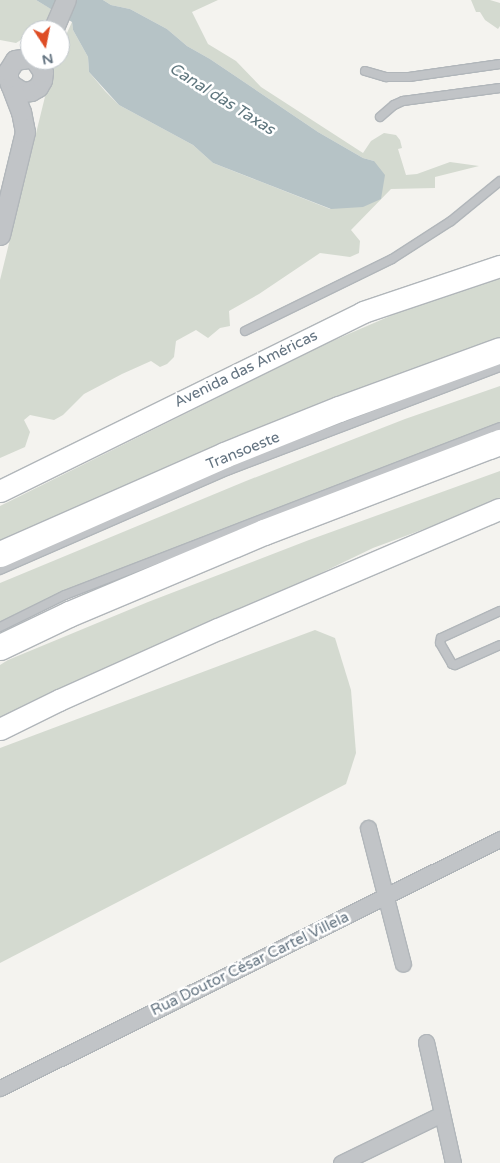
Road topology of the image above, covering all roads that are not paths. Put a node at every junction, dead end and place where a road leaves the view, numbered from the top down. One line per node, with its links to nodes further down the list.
1 (20, 63): 5 (street)
2 (500, 64): 4 (lane)
3 (35, 70): 5 (street)
4 (366, 72)
5 (6, 78): 9 (street)
6 (500, 88): 7 (lane)
7 (380, 117)
8 (500, 181): 11 (lane)
9 (1, 223)
10 (500, 266): 15 (main road, Avenida das Américas)
11 (245, 330)
12 (495, 360): 17 (highway); 18 (lane, Transoeste)
13 (500, 427): 20 (lane)
14 (500, 442): 22 (highway)
15 (0, 491)
16 (500, 509): 23 (main road)
17 (0, 554)
18 (0, 570)
19 (500, 611): 21 (lane)
20 (0, 627)
21 (500, 645)
22 (0, 647)
23 (0, 729)
24 (368, 828): 26 (street)
25 (500, 839): 26 (street, Rua Doutor César Cartel Villela)
26 (387, 896): 27 (street); 29 (street, Rua Doutor César Cartel Villela)
27 (403, 964)
28 (426, 1042): 30 (street)
29 (0, 1088)
30 (442, 1114): 31 (street); 32 (street)
31 (341, 1163)
32 (453, 1163)

